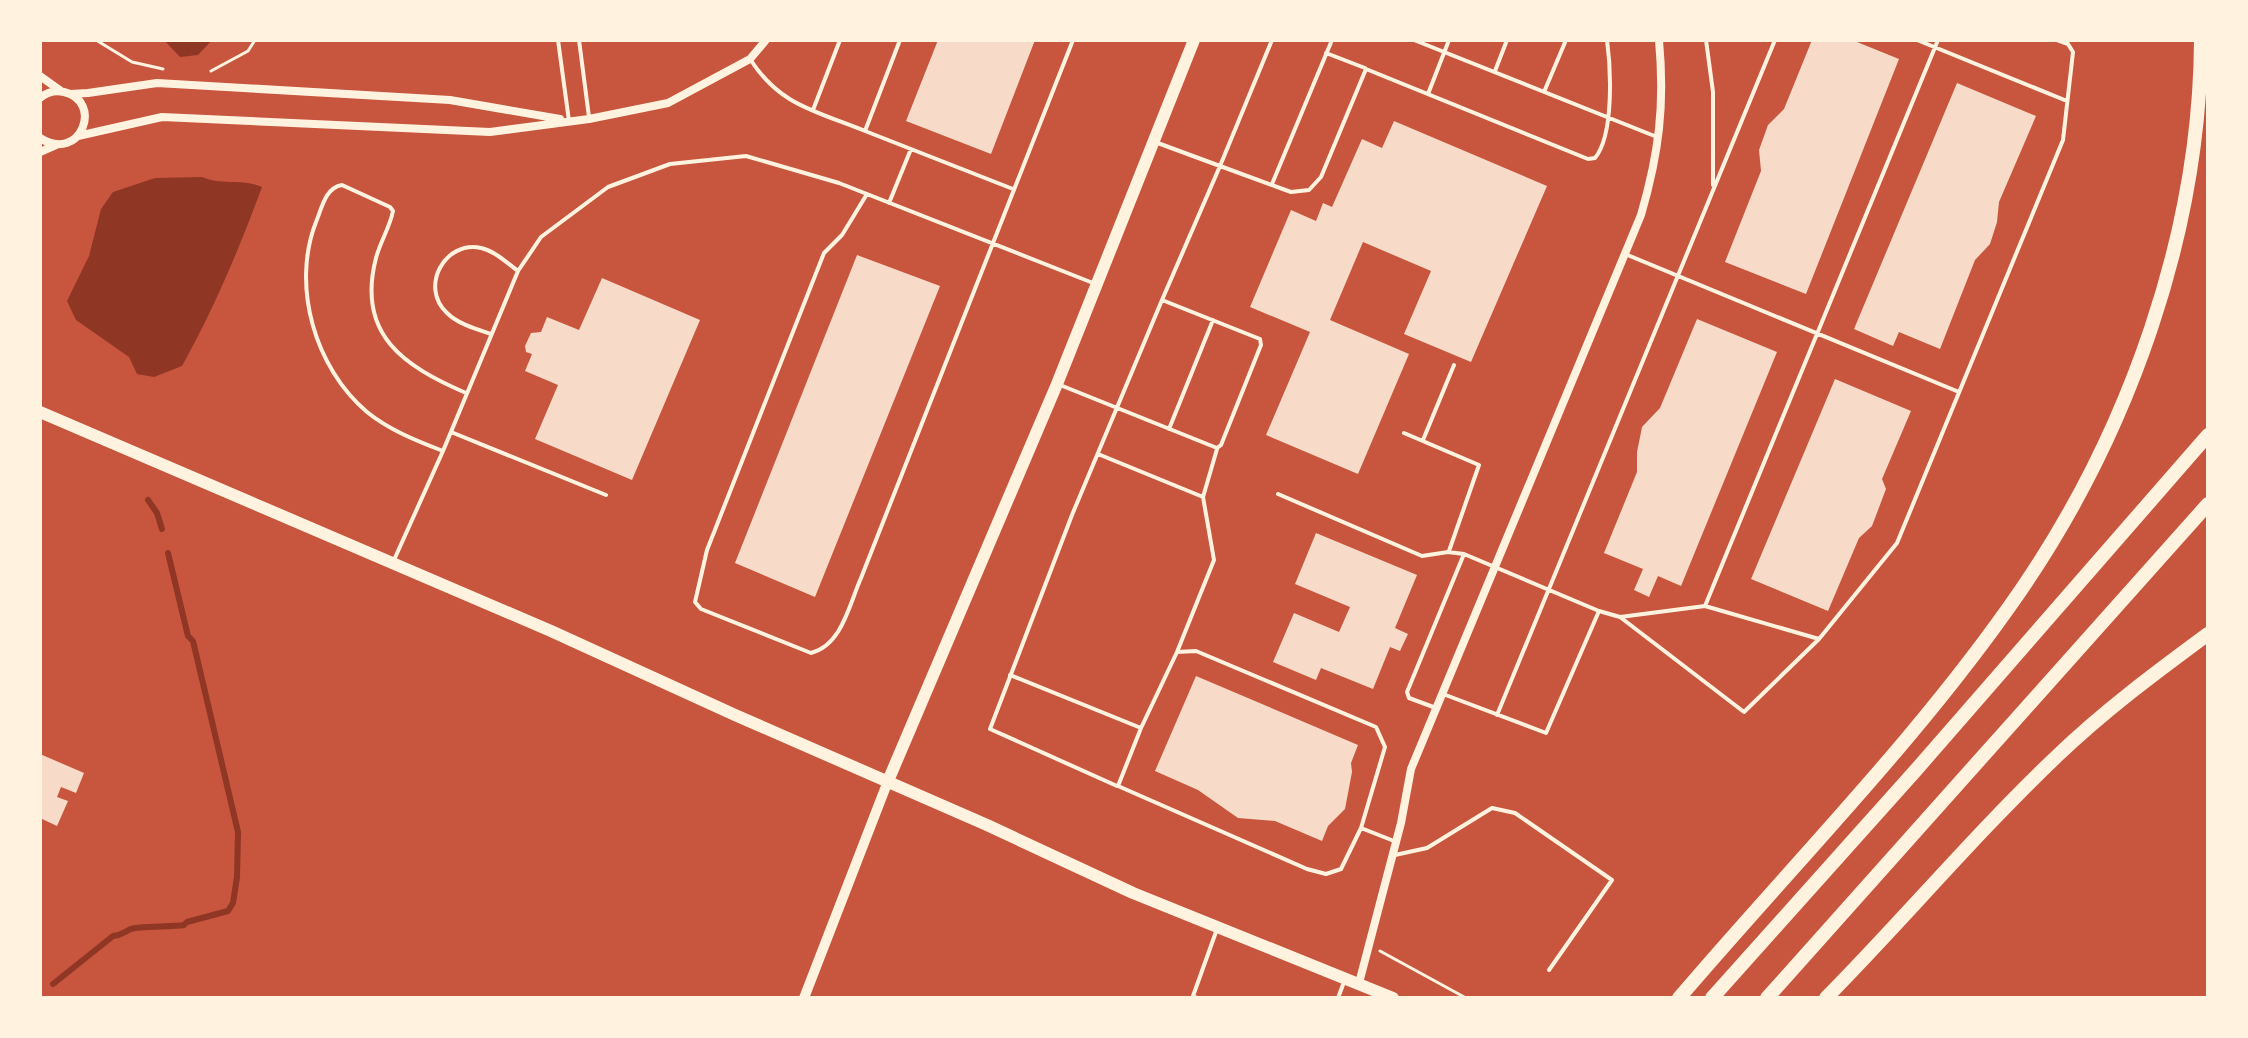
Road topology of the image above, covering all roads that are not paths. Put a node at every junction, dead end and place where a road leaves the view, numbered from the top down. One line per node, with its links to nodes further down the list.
1 (558, 40): 37 (lane)
2 (579, 40): 36 (lane)
3 (766, 40): 25 (street)
4 (840, 40): 34 (lane)
5 (900, 40): 38 (lane)
6 (1073, 40): 48 (lane)
7 (1194, 40): 42 (main road)
8 (1272, 40): 46 (lane)
9 (1332, 40): 24 (lane)
10 (1414, 40): 23 (lane)
11 (1449, 40): 23 (lane)
12 (1507, 40): 27 (lane)
13 (1566, 40): 30 (lane)
14 (1607, 40): 35 (lane)
15 (1659, 40): 41 (street)
16 (1706, 40): 49 (lane)
17 (1775, 40): 49 (lane)
18 (1917, 40): 22 (lane)
19 (1938, 40): 22 (lane)
20 (2057, 40): 33 (lane)
21 (2201, 40): 108 (highway)
22 (1935, 48): 33 (lane); 59 (lane)
23 (1444, 52): 27 (lane); 31 (lane)
24 (1326, 53): 26 (lane); 47 (lane)
25 (750, 59): 34 (lane); 36 (street)
26 (1366, 69): 31 (lane); 47 (lane)
27 (1494, 72): 30 (lane)
28 (40, 76): 29 (street)
29 (66, 92): 32 (street); 37 (street); 39 (street)
30 (1544, 92): 35 (lane)
31 (1428, 94): 35 (lane)
32 (40, 98)
33 (2067, 101): 63 (lane)
34 (813, 110): 38 (lane)
35 (1608, 117): 41 (lane)
36 (589, 119): 37 (street)
37 (569, 121): 39 (street)
38 (865, 131): 44 (lane)
39 (78, 136): 43 (street)
40 (40, 138): 43 (street)
41 (1660, 138): 53 (street)
42 (1153, 141): 46 (lane); 56 (main road)
43 (56, 145): 45 (street)
44 (911, 149): 48 (lane); 51 (lane)
45 (40, 152)
46 (1220, 166): 47 (lane); 57 (lane)
47 (1272, 184)
48 (1013, 189): 52 (lane)
49 (1712, 189): 55 (lane)
50 (867, 194): 51 (lane); 52 (lane); 54 (lane)
51 (889, 203): 52 (lane)
52 (992, 243): 56 (lane)
53 (1625, 254): 55 (lane); 82 (street)
54 (518, 271): 60 (lane); 60 (lane)
55 (1677, 275): 59 (lane); 83 (lane)
56 (1098, 285): 62 (main road)
57 (1162, 300): 58 (lane); 65 (lane)
58 (1213, 320): 67 (lane); 72 (lane)
59 (1819, 332): 63 (lane); 84 (lane)
60 (491, 334): 64 (lane)
61 (1454, 365): 71 (lane)
62 (1057, 384): 65 (lane); 95 (main road)
63 (1959, 392): 88 (lane)
64 (466, 393): 68 (lane); 73 (lane)
65 (1117, 409): 67 (lane); 74 (lane)
66 (40, 412): 81 (main road)
67 (1169, 430): 72 (lane)
68 (451, 432): 73 (lane); 76 (lane)
69 (1404, 433): 71 (lane)
70 (2208, 435): 109 (highway)
71 (1423, 441): 79 (lane)
72 (1217, 448): 77 (lane)
73 (443, 451): 81 (lane)
74 (1098, 454): 77 (lane); 90 (lane)
75 (1278, 494): 79 (lane)
76 (606, 495)
77 (1203, 497): 89 (lane)
78 (2208, 504): 110 (highway)
79 (1448, 552): 80 (lane)
80 (1464, 554): 82 (lane); 92 (lane)
81 (393, 562): 95 (main road)
82 (1495, 567): 83 (lane); 91 (street)
83 (1548, 590): 85 (lane); 93 (lane)
84 (1705, 606): 86 (lane); 88 (lane)
85 (1599, 611): 86 (lane); 93 (lane)
86 (1620, 617): 88 (lane)
87 (2208, 634): 111 (highway)
88 (1819, 639)
89 (1177, 652): 94 (lane); 97 (lane)
90 (1010, 675): 94 (lane); 96 (lane)
91 (1443, 694): 92 (street); 93 (lane)
92 (1437, 709): 98 (street)
93 (1497, 715)
94 (1141, 728): 96 (lane)
95 (888, 781): 100 (main road); 105 (street)
96 (1118, 786): 97 (lane)
97 (1361, 828): 98 (lane)
98 (1396, 842): 99 (street)
99 (1393, 855): 101 (lane); 103 (street)
100 (1218, 927): 102 (main road); 104 (lane)
101 (1549, 970)
102 (1346, 978): 103 (main road); 106 (lane)
103 (1359, 983): 107 (main road)
104 (1194, 997)
105 (804, 998)
106 (1338, 998)
107 (1393, 998)
108 (1679, 998)
109 (1712, 998)
110 (1767, 998)
111 (1826, 998)

